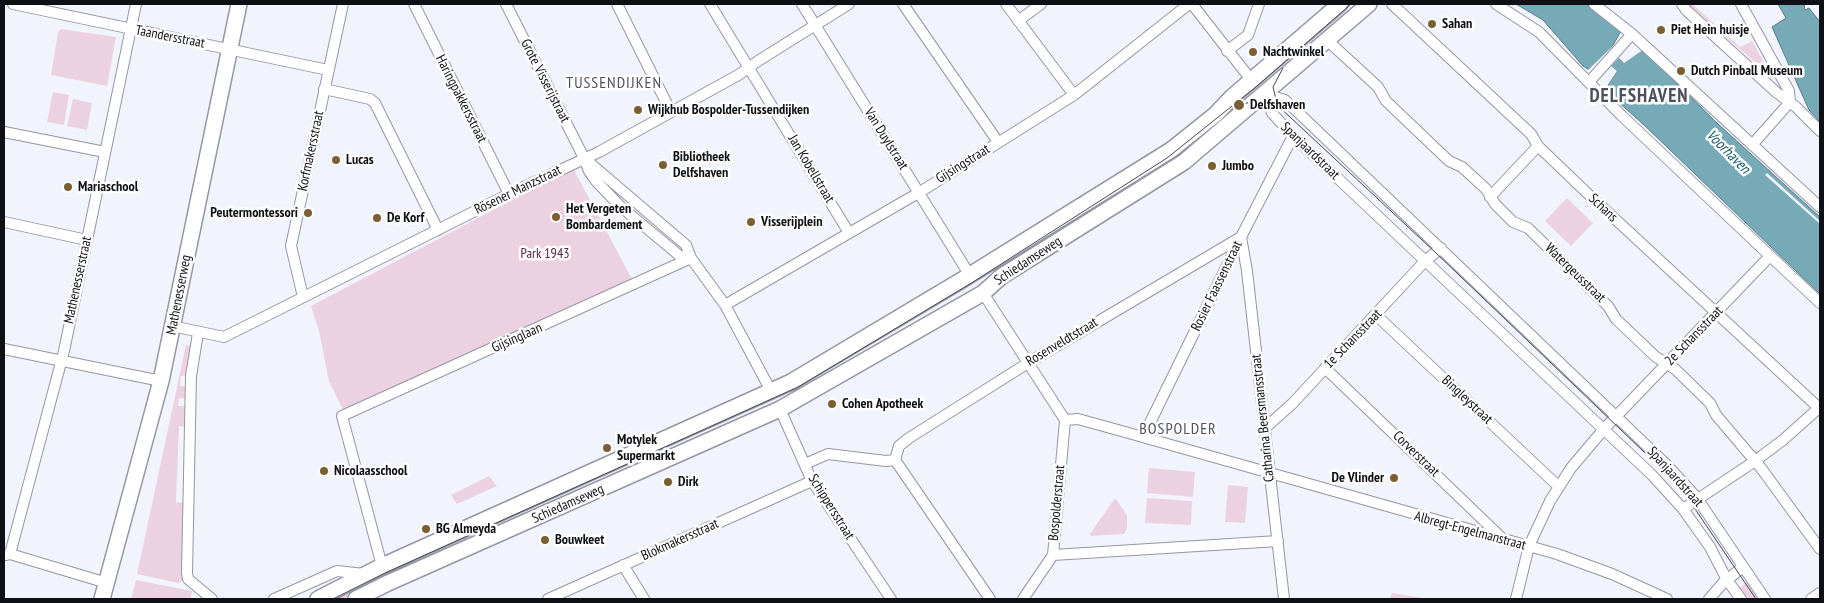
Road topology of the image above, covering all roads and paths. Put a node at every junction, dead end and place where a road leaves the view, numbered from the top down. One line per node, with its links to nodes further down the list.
1 (13, 4): 25 (street, Taandersstraat)
2 (136, 4): 25 (street, Mathenesserstraat)
3 (239, 4): 28 (street, Mathenesserweg)
4 (343, 4): 31 (street, Korfmakersstraat)
5 (414, 4): 48 (street, Haringpakkersstraat)
6 (506, 4): 46 (street, Grote Visserijstraat)
7 (616, 4): 38 (street)
8 (710, 4): 30 (street, Jan Kobellstraat)
9 (802, 4): 24 (street, Van Duylstraat)
10 (849, 4): 24 (street, Rösener Manzstraat)
11 (903, 4): 42 (street)
12 (1006, 4): 23 (street)
13 (1041, 4): 23 (street)
14 (1190, 4): 29 (street); 36 (street, Gijsingstraat)
15 (1259, 4): 29 (street)
16 (1340, 4): 32 (street, Schiedamseweg)
17 (1369, 4): 27 (street, Schiedamseweg)
18 (1392, 4): 44 (street, Schans)
19 (1496, 4): 33 (street)
20 (1594, 4): 26 (street)
21 (1682, 4): 37 (street)
22 (1741, 4): 37 (street)
23 (1018, 21): 36 (street)
24 (815, 26): 30 (street, Rösener Manzstraat); 47 (street, Van Duylstraat)
25 (131, 30): 28 (street, Taandersstraat); 45 (street, Mathenesserstraat)
26 (1636, 38): 33 (street); 43 (street)
27 (1328, 40): 35 (street, Schiedamseweg); 49 (street, Watergeusstraat)
28 (230, 50): 31 (street, Taandersstraat); 67 (street, Mathenesserweg)
29 (1227, 51): 32 (street)
30 (749, 68): 38 (street, Rösener Manzstraat); 53 (street, Jan Kobellstraat)
31 (328, 70): 34 (street, Korfmakersstraat)
32 (1252, 81): 35 (street); 60 (street, Schiedamseweg)
33 (1591, 84): 57 (street)
34 (324, 88): 52 (street); 62 (street, Korfmakersstraat)
35 (1265, 94): 41 (street, Spanjaardstraat); 56 (street, Spanjaardstraat); 61 (street, Schiedamseweg)
36 (1074, 95): 42 (street, Gijsingstraat)
37 (1790, 102): 40 (street); 43 (street)
38 (671, 112): 46 (street, Rösener Manzstraat)
39 (4, 132): 45 (street)
40 (1820, 132)
41 (1293, 136): 54 (street, Rosier Faassenstraat); 59 (street, Spanjaardstraat)
42 (998, 142): 47 (street, Gijsingstraat)
43 (1752, 145): 50 (street)
44 (1538, 146): 49 (street); 65 (street, Schans)
45 (105, 152): 55 (street, Mathenesserstraat)
46 (584, 158): 48 (street, Rösener Manzstraat); 58 (street, Grote Visserijstraat)
47 (920, 192): 53 (street, Gijsingstraat); 60 (street, Van Duylstraat)
48 (509, 194): 52 (street, Rösener Manzstraat)
49 (1490, 197): 72 (street, Watergeusstraat)
50 (1820, 207)
51 (4, 222): 55 (street)
52 (438, 230): 62 (street, Rösener Manzstraat)
53 (849, 232): 64 (street, Gijsingstraat)
54 (1241, 236): 71 (street, Rosenveldtstraat); 80 (street, Catharina Beersmansstraat); 82 (street, Rosier Faassenstraat)
55 (87, 240): 70 (street, Mathenesserstraat)
56 (1441, 248): 59 (street, 1e Schansstraat); 78 (street, Spanjaardstraat)
57 (1770, 256): 63 (street); 65 (street, 2e Schansstraat)
58 (690, 258): 64 (street, Grote Visserijstraat); 97 (street, Gijsinglaan)
59 (1425, 261): 66 (street, 1e Schansstraat); 81 (street, Spanjaardstraat)
60 (969, 274): 75 (street, Schiedamseweg)
61 (983, 293): 71 (street); 77 (street, Schiedamseweg)
62 (303, 298): 68 (street, Rösener Manzstraat)
63 (1820, 303)
64 (725, 305): 75 (street, Grote Visserijstraat)
65 (1717, 312): 72 (street, 2e Schansstraat); 76 (street, Schans)
66 (1376, 315): 73 (street, 1e Schansstraat); 88 (street, Bingleystraat)
67 (172, 326): 68 (street, Rösener Manzstraat); 74 (street, Mathenesserweg)
68 (198, 333): 106 (street, Mathenesserweg)
69 (4, 349): 70 (street)
70 (61, 360): 74 (street); 95 (street, Mathenesserstraat)
71 (1028, 363): 79 (street); 83 (street, Rosenveldtstraat)
72 (1666, 365): 78 (street, 2e Schansstraat); 84 (street, Watergeusstraat)
73 (1325, 368): 80 (street, 1e Schansstraat); 92 (street, Corverstraat)
74 (161, 381): 102 (street, Mathenesserweg)
75 (772, 391): 77 (street); 97 (street, Schiedamseweg)
76 (1820, 408): 84 (street)
77 (780, 409): 85 (street, Schippersstraat); 103 (street, Schiedamseweg)
78 (1616, 416): 81 (street); 89 (street, Spanjaardstraat)
79 (1065, 420): 82 (street, Albregt-Engelmanstraat); 96 (street, Bospolderstraat)
80 (1265, 428): 86 (street, Catharina Beersmansstraat)
81 (1604, 429): 88 (street); 90 (street, Spanjaardstraat)
82 (1143, 437): 86 (street, Albregt-Engelmanstraat)
83 (896, 460): 85 (street); 113 (street)
84 (1756, 461): 89 (street); 94 (street, Watergeusstraat)
85 (805, 464): 87 (street, Schippersstraat)
86 (1269, 473): 91 (street, Catharina Beersmansstraat); 92 (street, Albregt-Engelmanstraat)
87 (812, 481): 98 (street, Blokmakersstraat); 112 (street, Schippersstraat)
88 (1558, 486): 93 (street)
89 (1697, 498): 90 (street); 99 (street, Spanjaardstraat)
90 (1683, 509): 101 (street, Spanjaardstraat)
91 (1278, 541): 96 (street, Bospolderstraat); 115 (street, Catharina Beersmansstraat)
92 (1505, 541): 93 (street, Albregt-Engelmanstraat)
93 (1529, 546): 116 (street); 117 (street, Albregt-Engelmanstraat)
94 (1820, 549)
95 (7, 554): 102 (street)
96 (1053, 555): 114 (street)
97 (382, 566): 100 (street, Schiedamseweg); 103 (street)
98 (623, 566): 110 (street, Blokmakersstraat); 111 (street)
99 (1743, 568): 101 (street); 120 (street, Spanjaardstraat)
100 (364, 574): 107 (street); 108 (street, Schiedamseweg)
101 (1725, 581): 118 (street); 119 (street, Spanjaardstraat)
102 (107, 583): 105 (street, Mathenesserweg)
103 (388, 583): 109 (street, Schiedamseweg)
104 (1820, 592): 121 (street)
105 (104, 599)
106 (212, 599)
107 (274, 599)
108 (318, 599)
109 (356, 599)
110 (548, 599)
111 (644, 599)
112 (891, 599)
113 (990, 599)
114 (1023, 599)
115 (1284, 599)
116 (1516, 599)
117 (1667, 599)
118 (1709, 599)
119 (1741, 599)
120 (1765, 599)
121 (1811, 599)

